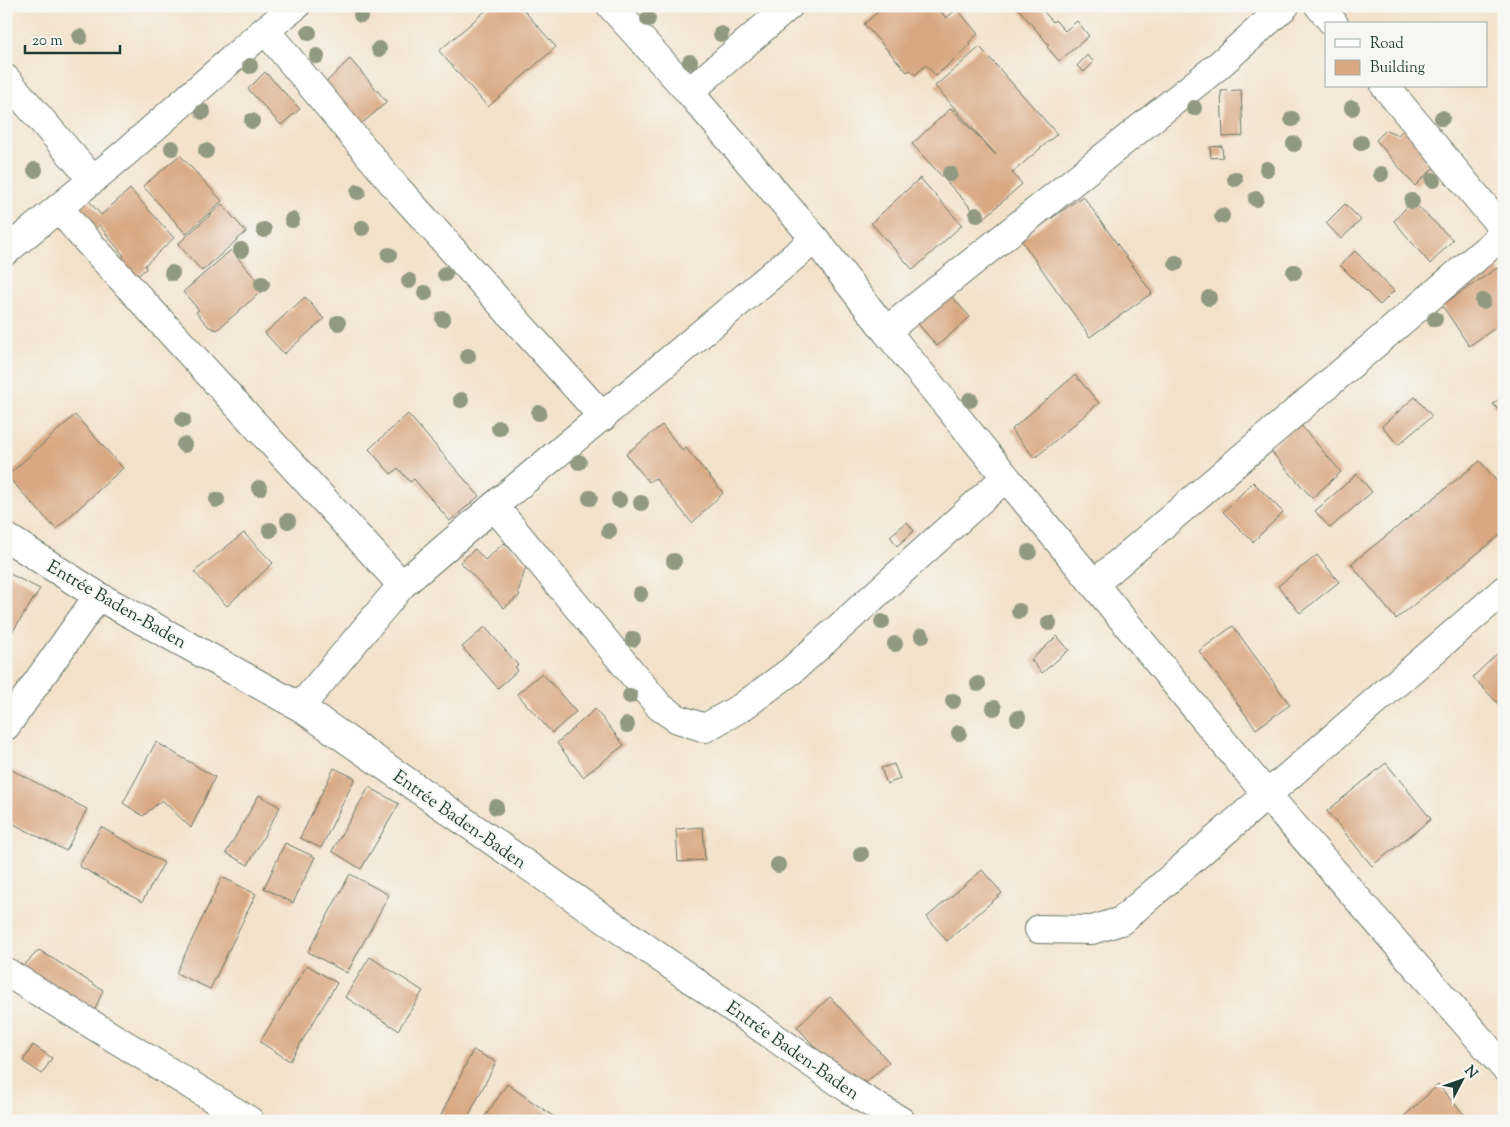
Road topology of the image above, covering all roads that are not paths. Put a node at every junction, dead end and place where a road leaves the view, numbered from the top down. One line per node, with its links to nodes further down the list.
1 (296, 6): 7 (street)
2 (611, 6): 10 (street)
3 (789, 6): 10 (street)
4 (1286, 6): 16 (street)
5 (1319, 6): 6 (street)
6 (1332, 22)
7 (265, 30): 11 (street); 17 (street)
8 (6, 79): 11 (street)
9 (1387, 88): 13 (street)
10 (689, 92): 14 (street)
11 (93, 180): 12 (street)
12 (59, 208): 15 (street); 22 (street)
13 (1504, 232): 21 (street)
14 (815, 240): 16 (street); 17 (street)
15 (6, 251)
16 (886, 331): 18 (street)
17 (603, 417): 19 (street)
18 (1006, 477): 19 (street); 21 (street)
19 (494, 506): 22 (street)
20 (6, 537): 24 (street, Entrée Baden-Baden)
21 (1094, 584): 27 (street)
22 (402, 585): 25 (street)
23 (1504, 590): 27 (street)
24 (98, 596): 25 (street, Entrée Baden-Baden); 26 (street)
25 (300, 707): 32 (street, Entrée Baden-Baden)
26 (6, 726)
27 (1267, 795): 28 (street); 30 (street)
28 (1039, 929)
29 (6, 972): 31 (street)
30 (1504, 1067)
31 (250, 1121)
32 (901, 1121)

